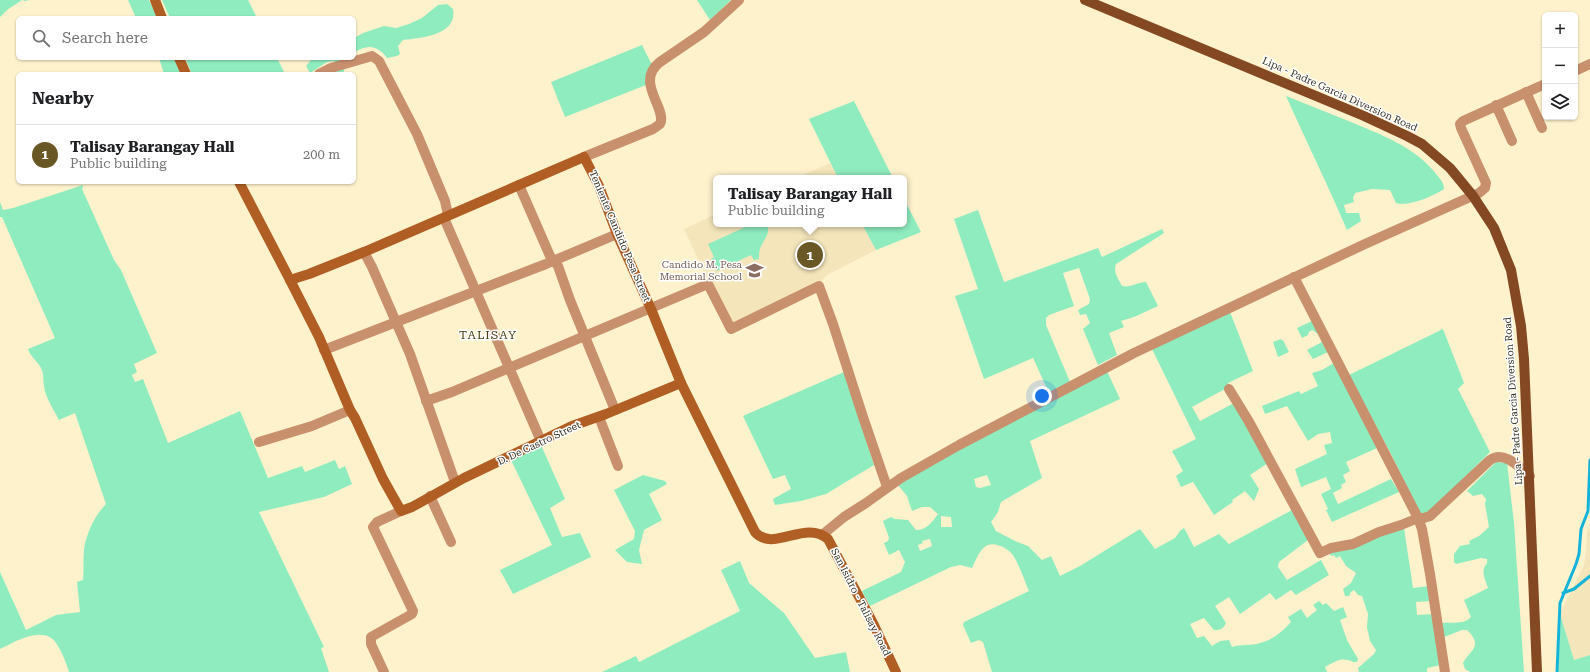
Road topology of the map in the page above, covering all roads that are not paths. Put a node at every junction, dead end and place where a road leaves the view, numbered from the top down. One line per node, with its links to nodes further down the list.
1 (155, 0): 4 (street)
2 (739, 0): 15 (street)
3 (1084, 0): 18 (main road, Lipa - Padre Garcia Diversion Road)
4 (161, 16)
5 (180, 60): 8 (street)
6 (1590, 64): 7 (street)
7 (1578, 70)
8 (185, 72)
9 (323, 72): 19 (street)
10 (1542, 85): 11 (street)
11 (1526, 92): 12 (street); 13 (street)
12 (1496, 105): 14 (street); 18 (street)
13 (1542, 128)
14 (1512, 141)
15 (584, 157): 17 (street); 20 (street, Teniente Candido Pesa Street)
16 (240, 184): 24 (street)
17 (519, 185): 19 (street); 22 (street)
18 (1473, 196): 23 (street); 40 (main road, Lipa - Padre Garcia Diversion Road)
19 (446, 217): 21 (street); 25 (street)
20 (617, 234): 22 (street); 26 (street, Teniente Candido Pesa Street)
21 (364, 252): 24 (street); 27 (street)
22 (554, 261): 25 (street); 28 (street)
23 (1294, 277): 42 (street); 45 (street)
24 (290, 280): 29 (street)
25 (477, 291): 27 (street); 30 (street)
26 (651, 309): 28 (street); 31 (street, Teniente Candido Pesa Street); 42 (street)
27 (395, 322): 29 (street); 33 (street)
28 (584, 336): 30 (street); 35 (street)
29 (324, 350): 34 (street)
30 (508, 368): 33 (street); 37 (street)
31 (681, 383): 35 (street, D. De Castro Street); 46 (street, Teniente Candido Pesa Street)
32 (1229, 389): 45 (street)
33 (426, 401): 41 (street)
34 (350, 410): 38 (street); 44 (street)
35 (615, 410): 36 (street, D. De Castro Street)
36 (599, 417): 37 (street, D. De Castro Street); 39 (street)
37 (541, 441): 41 (street, D. De Castro Street)
38 (259, 442)
39 (618, 466)
40 (1530, 476): 45 (street); 51 (main road, Lipa - Padre Garcia Diversion Road)
41 (455, 482): 43 (street, D. De Castro Street)
42 (887, 487): 46 (street)
43 (430, 496): 44 (street, D. De Castro Street); 47 (street)
44 (401, 511): 48 (street)
45 (1418, 518): 50 (street)
46 (822, 535): 49 (street, San Isidro - Talisay Road)
47 (451, 542)
48 (384, 672)
49 (896, 672)
50 (1445, 672)
51 (1537, 672)

